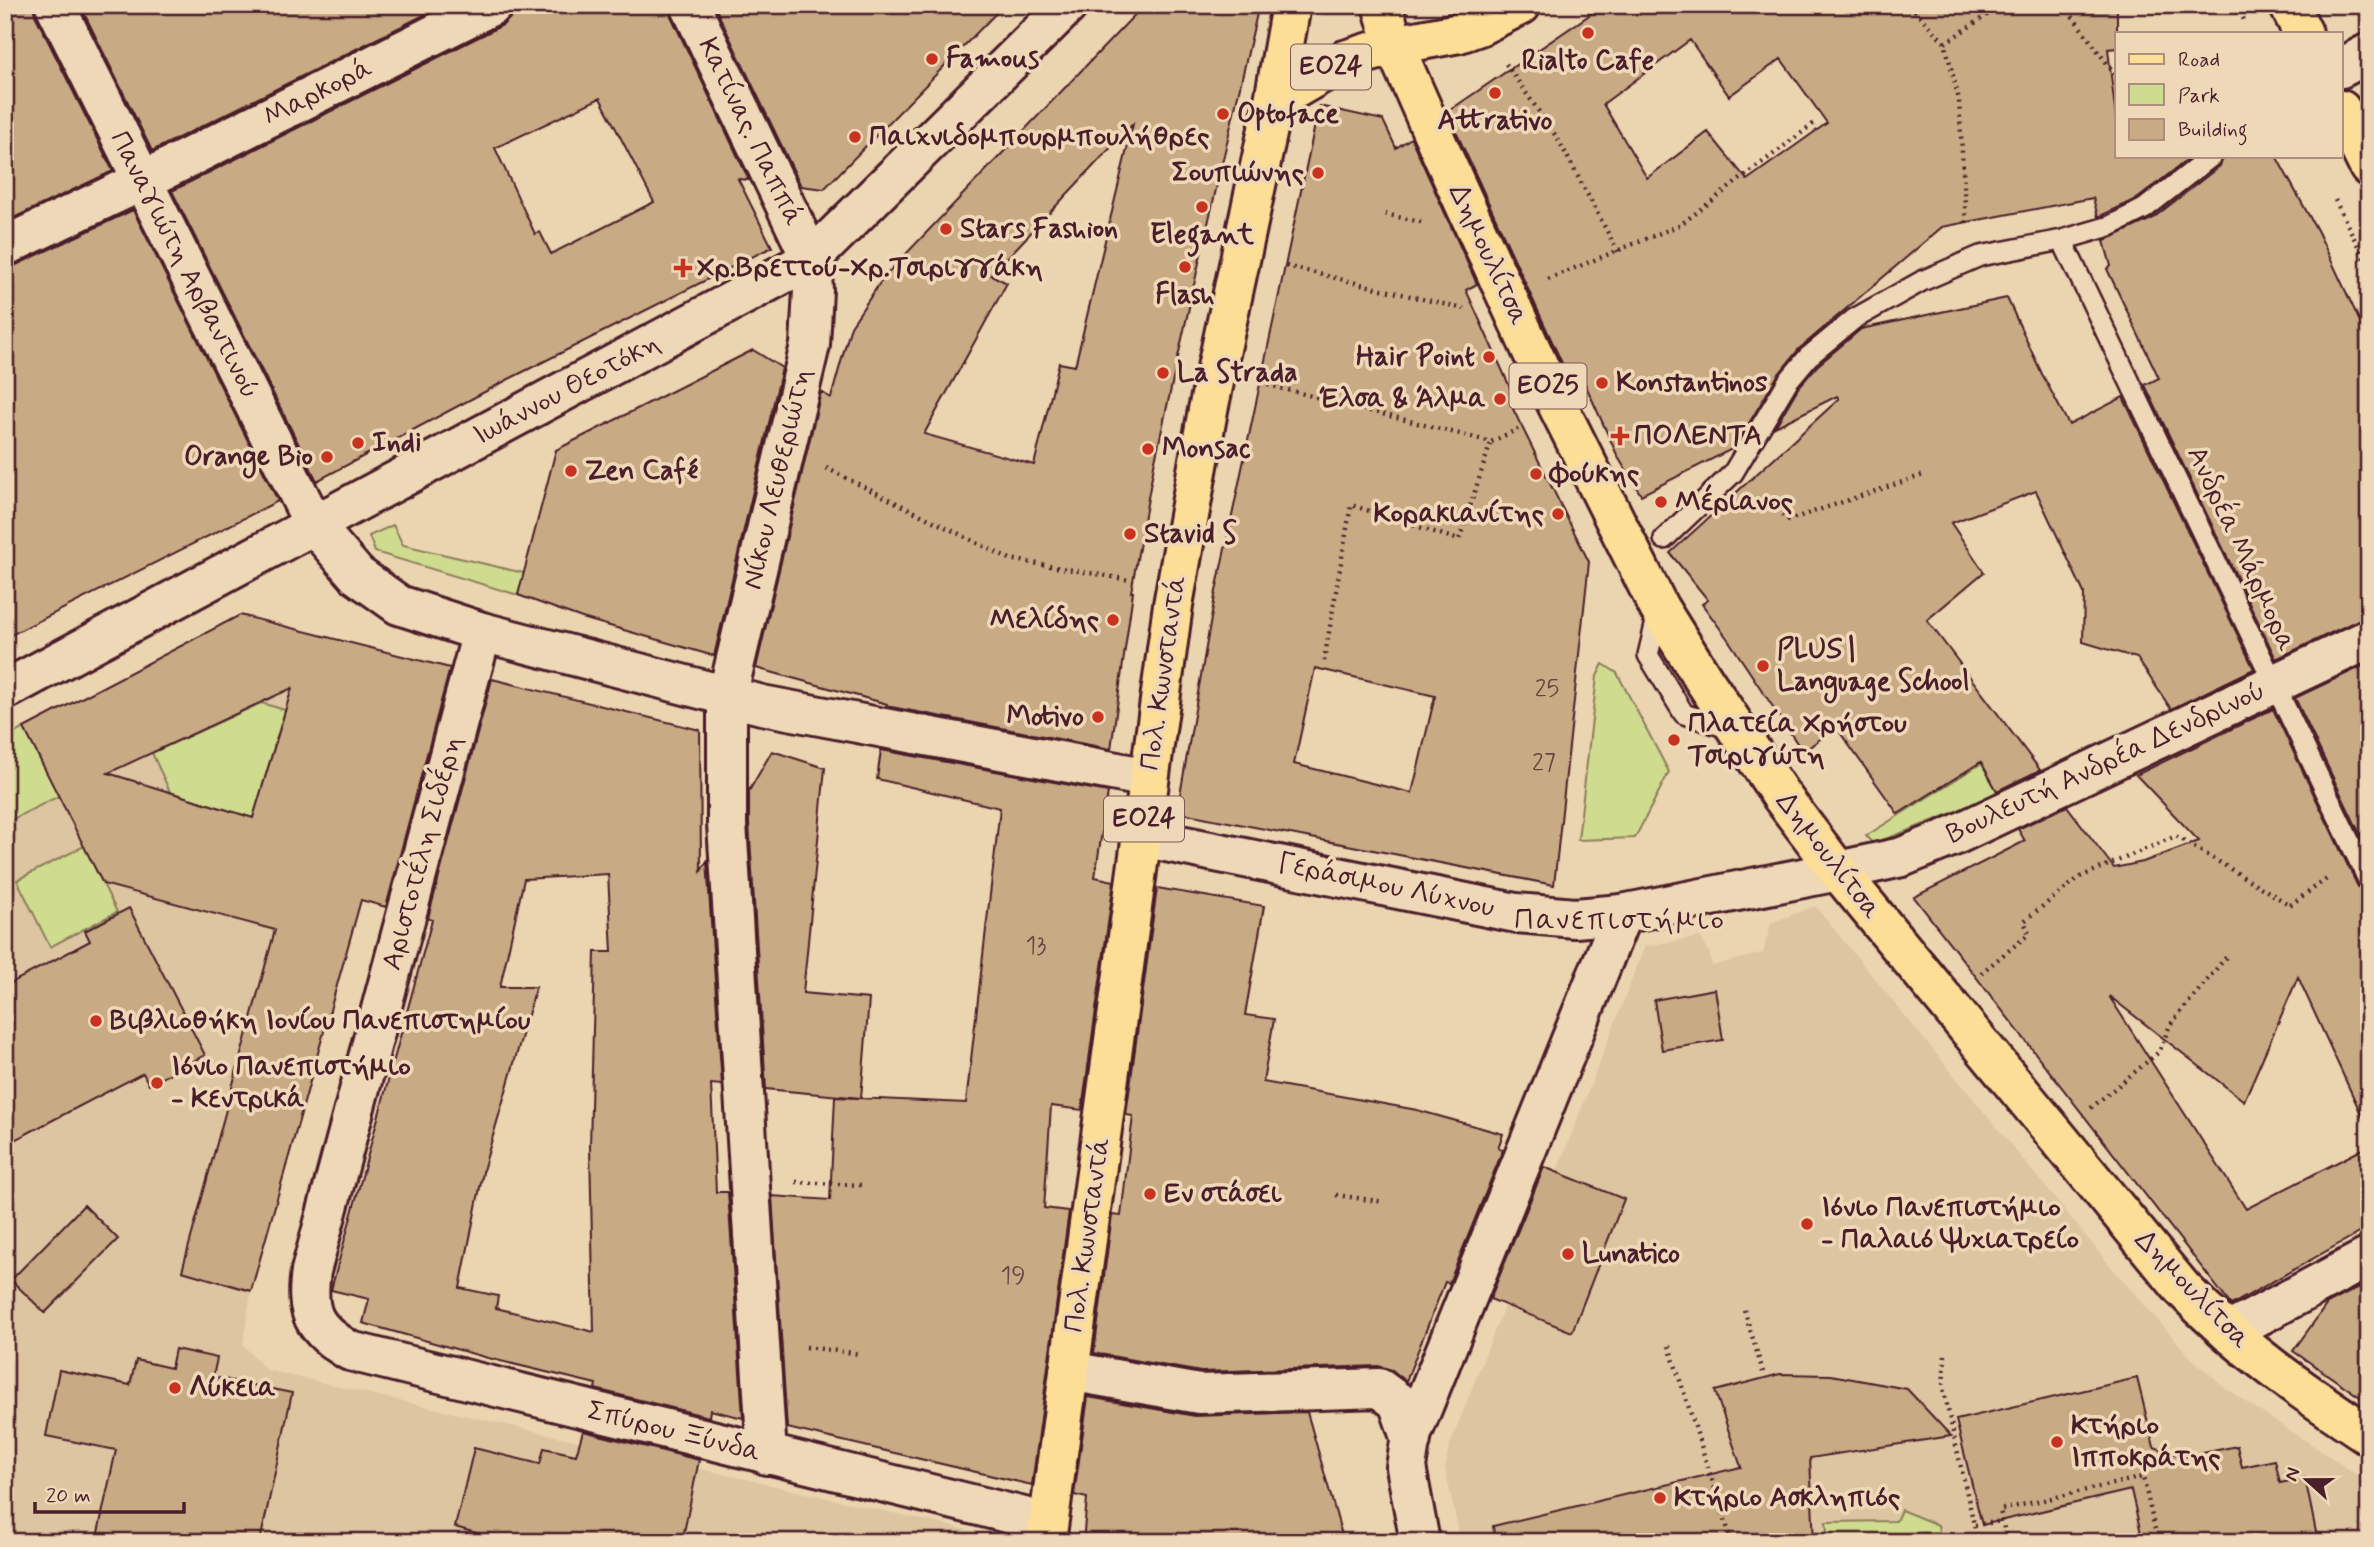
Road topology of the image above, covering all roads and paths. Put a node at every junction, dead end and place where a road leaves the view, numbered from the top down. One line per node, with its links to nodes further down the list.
1 (54, 5): 24 (street, Παναγιώτη Αρβαντινού)
2 (493, 5): 24 (street, Μαρκορά)
3 (690, 5): 32 (street, Κατίνας. Παππά)
4 (1068, 5): 32 (street, Ιωάννου Θεοτόκη)
5 (1292, 5): 19 (main road, Πολ. Κωνσταντά / ΕΟ24)
6 (1381, 5): 14 (main road, ΕΟ25)
7 (1521, 5): 14 (main road, ΕΟ24)
8 (1910, 5): 13 (path)
9 (2002, 5): 13 (path)
10 (2064, 5): 18 (path)
11 (2289, 5): 12 (main road)
12 (2302, 32)
13 (1945, 43): 31 (path)
14 (1394, 45): 19 (main road, ΕΟ24); 55 (main road, Δημουλίτσα / ΕΟ25)
15 (2369, 53): 17 (street)
16 (1505, 63): 30 (path)
17 (2342, 67)
18 (2115, 74)
19 (1274, 101): 52 (main road, Πολ. Κωνσταντά / ΕΟ24)
20 (2342, 112): 23 (main road)
21 (1817, 121): 30 (path)
22 (2209, 158): 28 (lane)
23 (2369, 167)
24 (142, 181): 29 (street, Μαρκορά); 43 (street, Παναγιώτη Αρβαντινού)
25 (2332, 193): 34 (path)
26 (1385, 214): 27 (path)
27 (1433, 225)
28 (2062, 240): 31 (lane); 49 (lane, Ανδρέα Μάρμορα)
29 (5, 246)
30 (1618, 252): 35 (path)
31 (1980, 256): 41 (lane)
32 (811, 259): 40 (street, Νίκου Λευθεριώτη); 43 (street, Ιωάννου Θεοτόκη)
33 (1279, 264): 36 (path)
34 (2369, 268)
35 (1546, 280)
36 (1465, 309)
37 (1253, 381): 39 (path)
38 (1528, 424): 39 (path)
39 (1491, 442): 48 (path)
40 (785, 447): 45 (path); 51 (street, Νίκου Λευθεριώτη)
41 (1733, 473): 42 (path); 44 (lane)
42 (1926, 474)
43 (314, 525): 46 (street, Παναγιώτη Αρβαντινού); 50 (street, Ιωάννου Θεοτόκη)
44 (1664, 539)
45 (1134, 580)
46 (482, 632): 51 (street, Παναγιώτη Αρβαντινού); 67 (street, Αριστοτέλη Σιδέρη)
47 (2369, 639): 49 (street, Βουλευτή Ανδρέα Δενδρινού)
48 (1324, 661)
49 (2274, 685): 54 (lane, Ανδρέα Μάρμορα); 55 (street, Βουλευτή Ανδρέα Δενδρινού)
50 (5, 690)
51 (727, 697): 52 (street, Παναγιώτη Αρβαντινού); 77 (street, Νίκου Λευθεριώτη)
52 (1149, 778): 53 (main road, Πολ. Κωνσταντά / ΕΟ24)
53 (1141, 837): 57 (street, Γεράσιμου Λύχνου); 73 (main road, Πολ. Κωνσταντά / ΕΟ24)
54 (2357, 857): 56 (lane, Ανδρέα Μάρμορα); 59 (path)
55 (1838, 872): 57 (street, Γεράσιμου Λύχνου); 59 (main road, Δημουλίτσα / ΕΟ25)
56 (2369, 882)
57 (1622, 914): 76 (street)
58 (2227, 956): 60 (path)
59 (1944, 1002): 60 (main road, Δημουλίτσα / ΕΟ25)
60 (2056, 1137): 68 (main road, Δημουλίτσα / ΕΟ25)
61 (792, 1182): 62 (path)
62 (861, 1185)
63 (1336, 1195): 64 (path)
64 (1384, 1202)
65 (2369, 1257): 68 (street)
66 (1744, 1310): 74 (path)
67 (313, 1318): 77 (street, Σπύρου Ξύνδα)
68 (2228, 1332): 75 (main road, Δημουλίτσα / ΕΟ25)
69 (799, 1346): 71 (path)
70 (1668, 1346): 82 (path)
71 (861, 1354)
72 (1945, 1354): 79 (path)
73 (1069, 1371): 76 (street); 80 (main road, Πολ. Κωνσταντά / ΕΟ24)
74 (1763, 1375)
75 (2369, 1435)
76 (1411, 1440): 81 (street)
77 (767, 1455): 80 (street, Σπύρου Ξύνδα)
78 (2002, 1521): 79 (path); 84 (path); 85 (path)
79 (1975, 1525): 83 (path)
80 (1047, 1532)
81 (1420, 1542)
82 (1732, 1542)
83 (1978, 1542)
84 (2007, 1542)
85 (2158, 1542)

